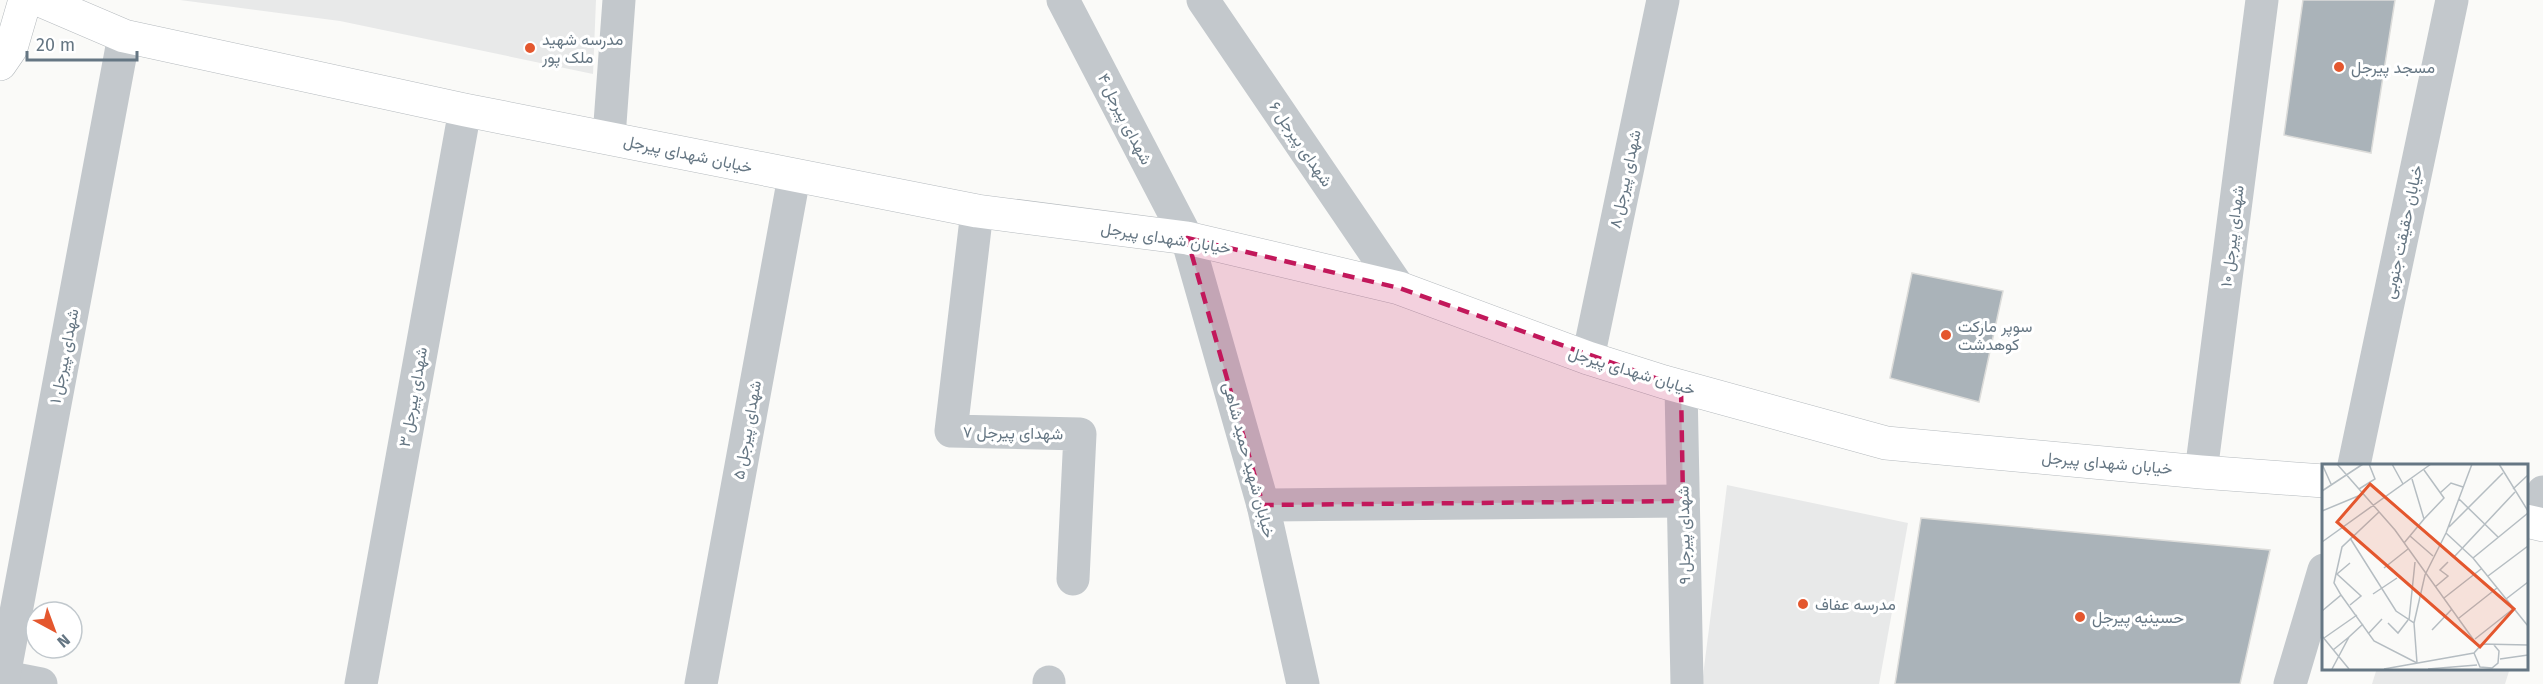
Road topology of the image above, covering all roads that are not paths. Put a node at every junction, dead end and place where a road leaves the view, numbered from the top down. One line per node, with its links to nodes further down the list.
1 (26, 0): 10 (main road)
2 (40, 0): 9 (main road, خیابان شهدای پیرجل)
3 (619, 0): 12 (street)
4 (1063, 0): 15 (street, شهدای پیرجل ۴)
5 (1203, 0): 16 (street, شهدای پیرجل ۶)
6 (1663, 0): 17 (street, شهدای پیرجل ۸)
7 (2262, 0): 20 (street, شهدای پیرجل ۱۰)
8 (2452, 0): 19 (street, خیابان حقیقت جنوبی)
9 (124, 36): 11 (main road, خیابان شهدای پیرجل); 30 (street, شهدای ‍‍‍‍‍‍پیرجل ۱)
10 (0, 64)
11 (465, 110): 12 (main road, خیابان شهدای پیرجل); 32 (street, شهدای پیرجل ۳)
12 (609, 137): 13 (main road, خیابان شهدای پیرجل)
13 (794, 177): 14 (main road, خیابان شهدای پیرجل); 33 (street, شهدای پیرجل ۵)
14 (976, 211): 15 (main road, خیابان شهدای پیرجل); 29 (street, شهدای پیرجل ۷)
15 (1187, 238): 16 (main road, خیابان شهدای پیرجل); 24 (street, خیابان شهید حمید شاهی)
16 (1399, 288): 17 (main road, خیابان شهدای پیرجل)
17 (1588, 358): 18 (main road, خیابان شهدای پیرجل)
18 (1681, 387): 20 (main road, خیابان شهدای پیرجل); 23 (street, شهدای پیرجل ۹)
19 (2354, 464)
20 (2201, 472): 21 (main road, خیابان شهدای پیرجل)
21 (2322, 481)
22 (2543, 492): 25 (street)
23 (1683, 501): 24 (street); 35 (street, شهدای پیرجل ۹)
24 (1263, 505): 34 (street, خیابان شهید حمید شاهی)
25 (2528, 518)
26 (2528, 521): 27 (main road)
27 (2543, 525)
28 (2322, 577): 36 (street)
29 (1073, 579)
30 (2, 676): 31 (street)
31 (41, 684)
32 (361, 684)
33 (701, 684)
34 (1303, 684)
35 (1687, 684)
36 (2290, 684)

